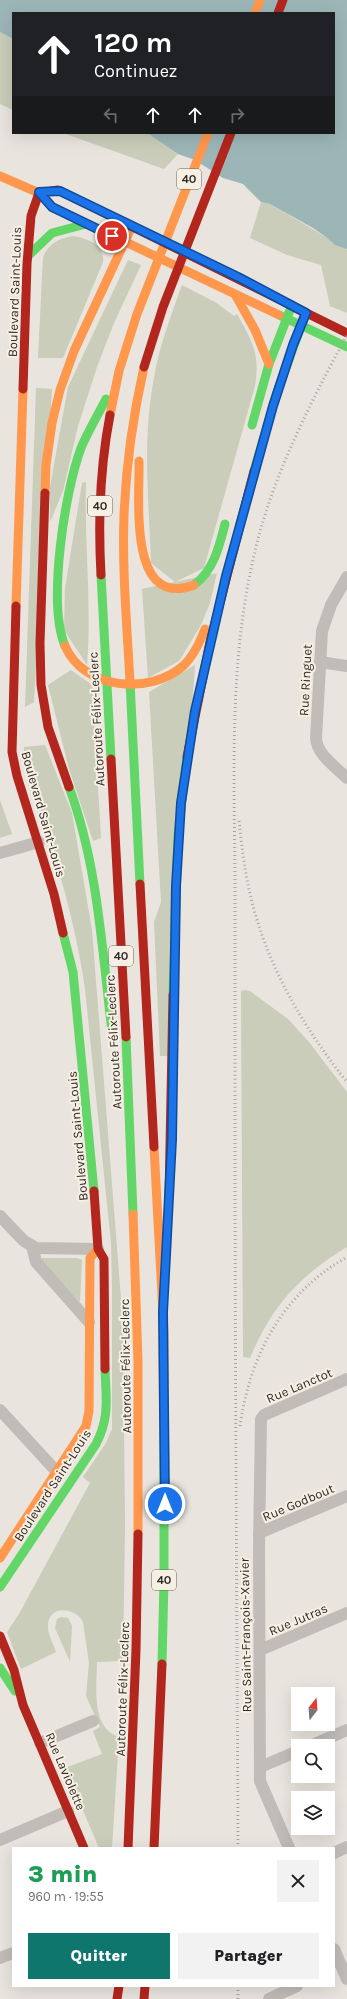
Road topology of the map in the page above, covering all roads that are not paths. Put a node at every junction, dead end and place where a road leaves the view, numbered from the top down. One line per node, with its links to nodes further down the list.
1 (260, 0): 3 (main road)
2 (283, 0): 4 (main road)
3 (255, 12)
4 (278, 12)
5 (208, 134): 21 (main road, Autoroute Félix-Leclerc / 40)
6 (231, 134): 22 (main road, 40)
7 (0, 176): 8 (main road)
8 (39, 192): 9 (main road); 10 (main road); 12 (main road, Boulevard Saint-Louis)
9 (86, 224): 11 (main road); 12 (main road)
10 (132, 226): 11 (main road); 14 (main road)
11 (124, 242): 13 (main road); 32 (main road)
12 (28, 256): 30 (main road, Boulevard Saint-Louis)
13 (236, 296): 16 (main road); 20 (main road)
14 (292, 305): 15 (main road); 16 (main road)
15 (306, 313): 17 (main road); 18 (main road)
16 (286, 319): 17 (main road); 20 (main road)
17 (301, 325): 19 (main road); 25 (main road)
18 (347, 333)
19 (347, 347)
20 (269, 364): 23 (main road)
21 (119, 371): 25 (main road); 34 (main road, Autoroute Félix-Leclerc / 40)
22 (138, 400): 24 (main road); 40 (main road, 40)
23 (249, 433)
24 (227, 516)
25 (226, 576): 35 (main road)
26 (347, 577): 27 (street, Rue Ringuet)
27 (320, 662): 28 (street); 29 (street, Rue Ringuet)
28 (347, 666)
29 (347, 778)
30 (39, 842): 31 (street); 39 (main road, Boulevard Saint-Louis)
31 (0, 853)
32 (114, 1044)
33 (118, 1076): 34 (main road)
34 (133, 1194): 64 (main road, Autoroute Félix-Leclerc / 40)
35 (168, 1210)
36 (0, 1216): 38 (street)
37 (168, 1226): 40 (main road)
38 (32, 1246): 39 (street); 41 (street)
39 (98, 1249): 41 (main road, Boulevard Saint-Louis); 49 (main road, Boulevard Saint-Louis)
40 (163, 1312): 65 (main road, 40)
41 (89, 1322): 45 (main road, Boulevard Saint-Louis)
42 (347, 1379): 44 (street, Rue Lanctot)
43 (0, 1410): 45 (street)
44 (262, 1417): 47 (street, Rue Saint-François-Xavier)
45 (57, 1472): 48 (main road, Boulevard Saint-Louis)
46 (347, 1496): 47 (street, Rue Godbout)
47 (259, 1533): 52 (street, Rue Saint-François-Xavier)
48 (0, 1558)
49 (1, 1584)
50 (347, 1613): 52 (street, Rue Jutras)
51 (0, 1636): 54 (main road, Rue Laviolette)
52 (260, 1650): 60 (street, Rue Saint-François-Xavier)
53 (0, 1668): 54 (main road, Rue Laviolette)
54 (23, 1705): 58 (main road, Rue Laviolette)
55 (93, 1721): 58 (street)
56 (347, 1730): 57 (street)
57 (326, 1739)
58 (40, 1743): 61 (main road, Rue Laviolette)
59 (291, 1754): 60 (street)
60 (260, 1767): 66 (street, Rue Saint-François-Xavier)
61 (68, 1811): 62 (street); 63 (main road, Rue Laviolette)
62 (0, 1840)
63 (84, 1847)
64 (128, 1847)
65 (154, 1847)
66 (290, 1847)
67 (347, 1847): 68 (street)
68 (335, 1853)
69 (335, 1952): 72 (street)
70 (12, 1953): 71 (street)
71 (0, 1958)
72 (343, 1972)
73 (119, 1987): 77 (main road)
74 (141, 1987): 78 (main road)
75 (145, 1987): 78 (main road)
76 (295, 1987): 79 (street)
77 (118, 1999)
78 (145, 1999)
79 (269, 1999)

